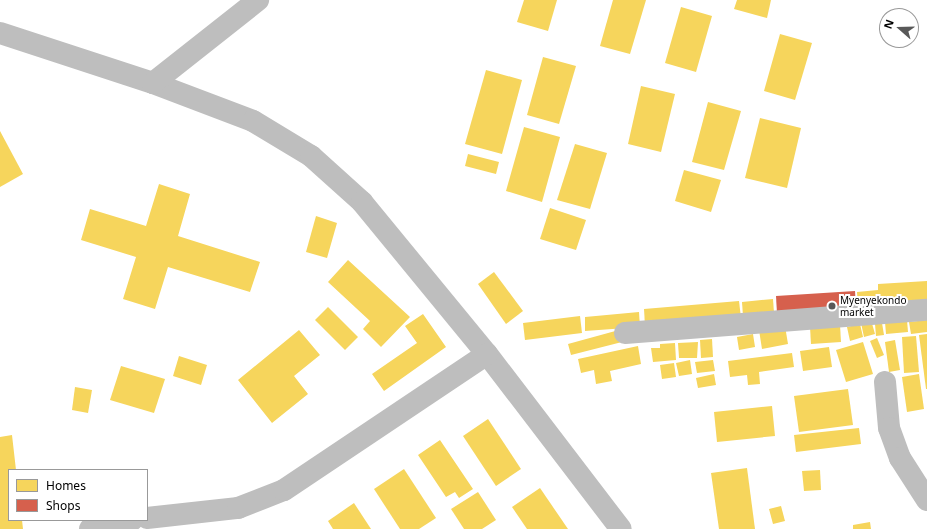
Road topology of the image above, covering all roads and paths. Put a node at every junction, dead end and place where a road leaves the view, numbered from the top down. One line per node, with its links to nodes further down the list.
1 (258, 0): 3 (street)
2 (0, 34): 3 (street)
3 (153, 83): 6 (street)
4 (927, 310): 5 (street)
5 (625, 333)
6 (487, 354): 9 (street); 12 (street)
7 (885, 382): 8 (street)
8 (927, 500)
9 (148, 518)
10 (127, 521): 11 (street)
11 (90, 529)
12 (621, 529)

